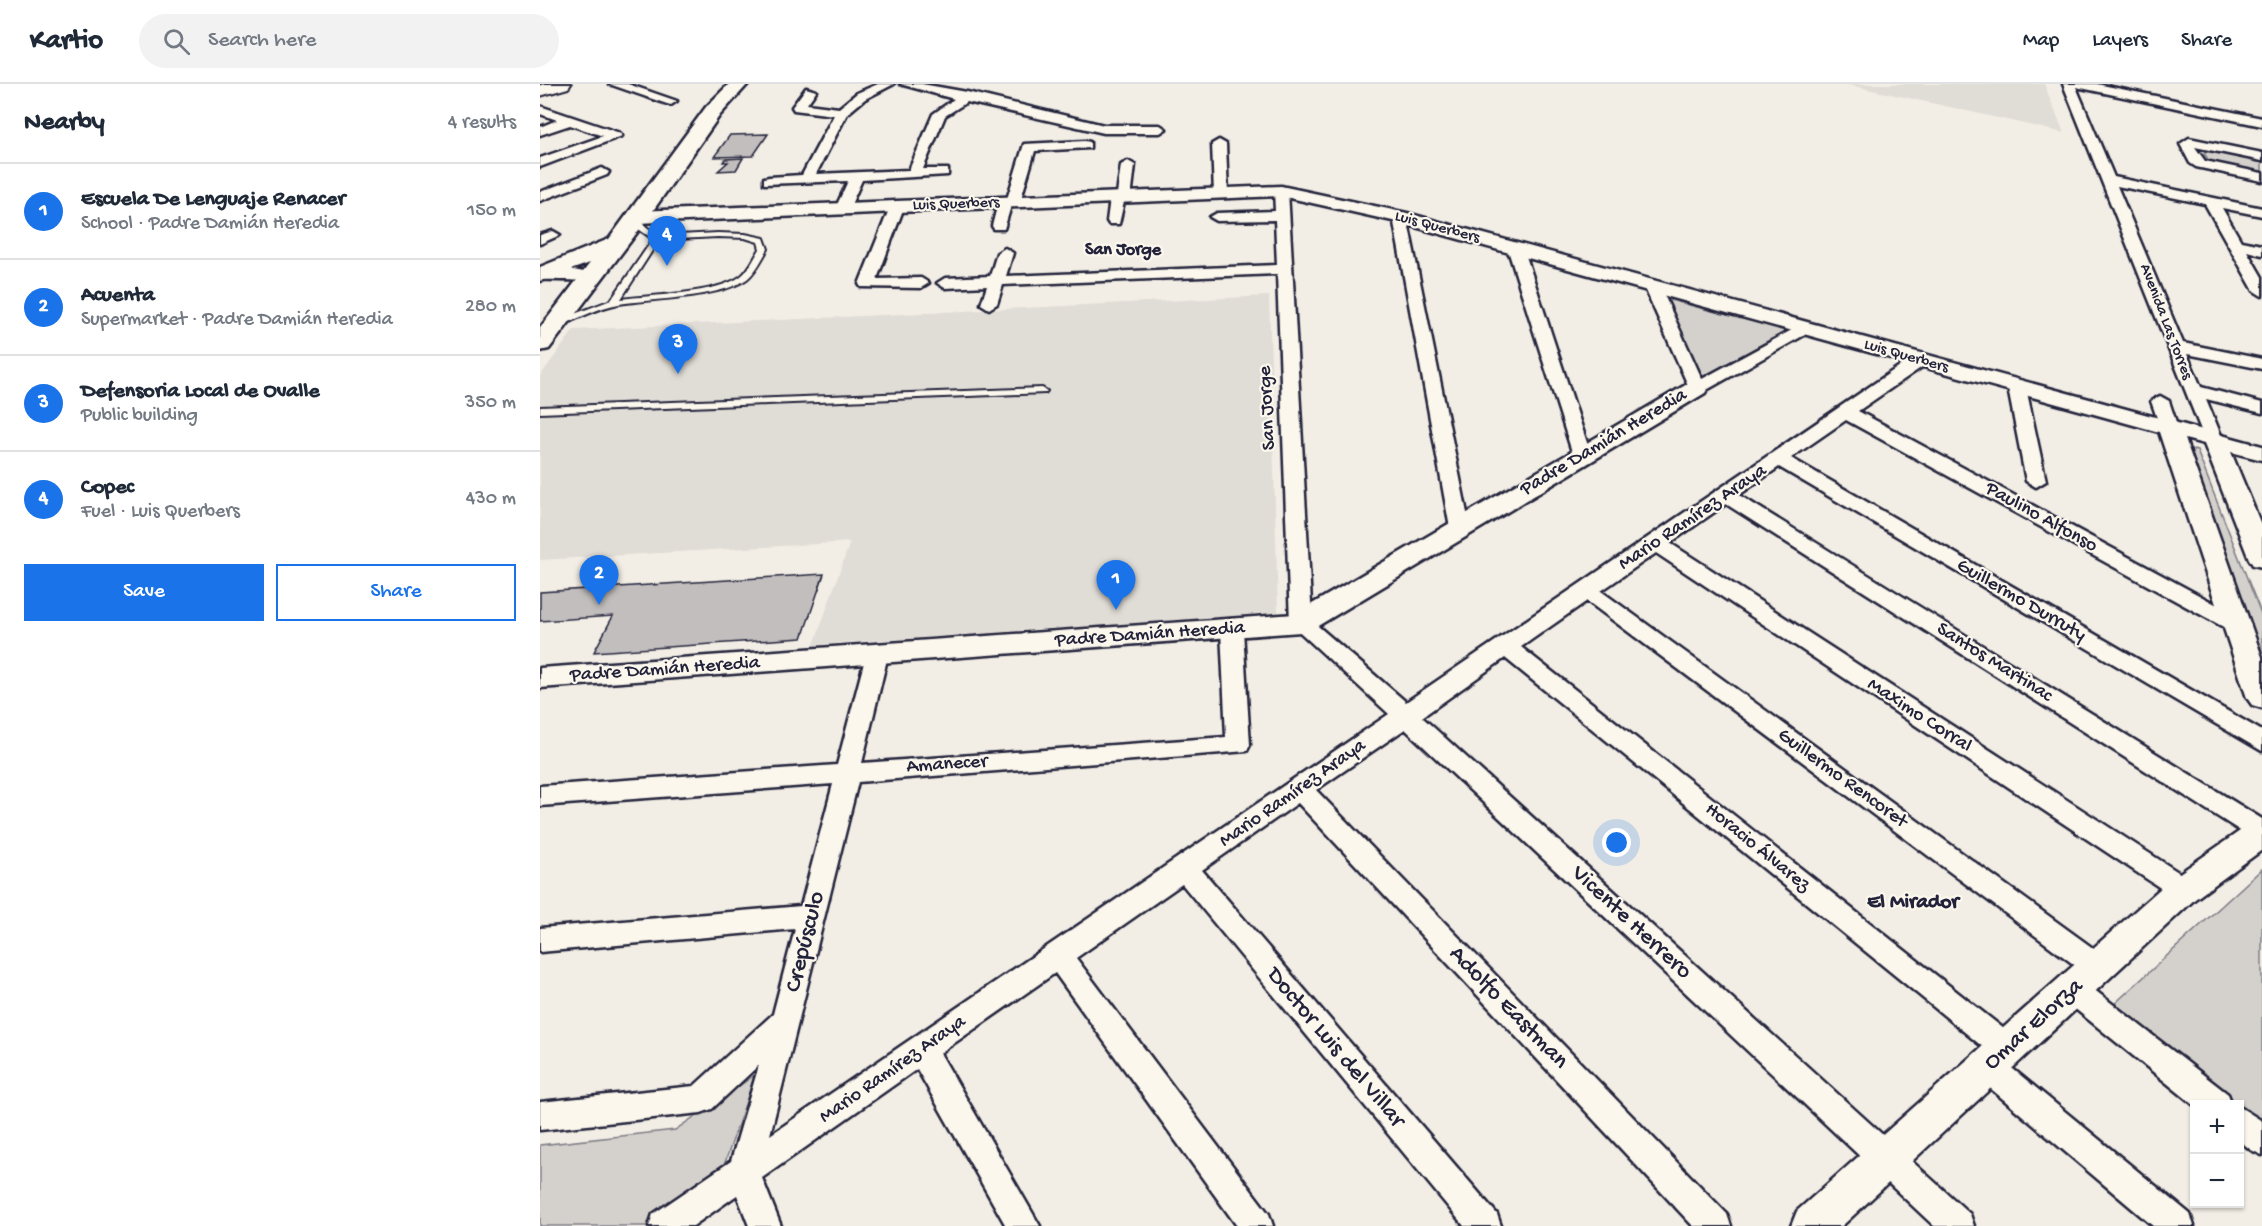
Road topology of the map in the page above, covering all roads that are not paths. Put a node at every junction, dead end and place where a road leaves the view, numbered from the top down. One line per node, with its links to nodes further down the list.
1 (562, 84): 8 (main road)
2 (615, 84): 11 (street)
3 (888, 84): 14 (street)
4 (906, 84): 10 (street)
5 (2069, 84): 31 (street, Avenida Las Torres)
6 (2079, 84): 17 (street)
7 (733, 87): 46 (main road)
8 (540, 91)
9 (810, 91): 14 (street)
10 (967, 96): 13 (street); 15 (street)
11 (671, 101)
12 (540, 110): 16 (street)
13 (1028, 111): 15 (street); 18 (street)
14 (842, 112): 30 (street)
15 (939, 114): 27 (street)
16 (570, 120): 19 (street); 23 (street)
17 (2262, 122)
18 (1160, 129)
19 (540, 131)
20 (1219, 144): 34 (street)
21 (1085, 145): 37 (street)
22 (2262, 157): 29 (street)
23 (540, 163)
24 (1128, 165): 36 (street)
25 (602, 172): 35 (street)
26 (943, 172): 27 (street)
27 (914, 174): 28 (street)
28 (857, 176): 30 (street); 40 (street)
29 (2262, 177)
30 (807, 179): 32 (street)
31 (2110, 180): 38 (street); 68 (street, Avenida Las Torres)
32 (769, 181)
33 (1281, 191): 34 (street, Luis Querbers); 42 (street, San Jorge); 44 (street, Luis Querbers)
34 (1221, 194): 36 (street, Luis Querbers)
35 (540, 197)
36 (1120, 198): 37 (street, Luis Querbers); 45 (street)
37 (1009, 202): 39 (street, Luis Querbers); 47 (street)
38 (2211, 202): 41 (street); 49 (street)
39 (897, 207): 40 (street, Luis Querbers); 58 (street)
40 (842, 209): 46 (street, Luis Querbers)
41 (2262, 212)
42 (1281, 215): 43 (street); 53 (street, San Jorge)
43 (1217, 217)
44 (1400, 218): 50 (street, Luis Querbers); 86 (street)
45 (1114, 221)
46 (631, 225): 48 (lane); 54 (main road); 55 (main road)
47 (999, 226)
48 (657, 238): 63 (lane); 63 (lane)
49 (2234, 244): 51 (street); 62 (street)
50 (1516, 250): 60 (street, Luis Querbers); 82 (street)
51 (2262, 250)
52 (1005, 253): 56 (street)
53 (1284, 269): 56 (street); 90 (street, San Jorge)
54 (540, 274): 55 (street)
55 (588, 279): 57 (street); 65 (main road)
56 (997, 281): 59 (street); 64 (street)
57 (540, 283)
58 (921, 283)
59 (945, 283)
60 (1652, 286): 66 (street, Luis Querbers); 71 (street, Padre Damián Heredia)
61 (540, 289): 65 (main road)
62 (2262, 291)
63 (614, 302): 65 (lane)
64 (990, 304)
65 (560, 316): 67 (main road)
66 (1807, 329): 69 (street, Luis Querbers); 71 (street, Padre Damián Heredia)
67 (540, 344)
68 (2174, 346): 70 (street); 73 (street, Avenida Las Torres)
69 (1919, 361): 72 (street, Luis Querbers); 78 (street, Mario Ramírez Araya)
70 (2262, 364)
71 (1697, 388): 82 (street, Padre Damián Heredia)
72 (2017, 388): 79 (street, Luis Querbers); 84 (street)
73 (2192, 390): 76 (street); 80 (street, Avenida Las Torres)
74 (1042, 391): 77 (lane)
75 (2160, 401): 79 (street, Avenida Las Torres)
76 (2262, 408)
77 (540, 410)
78 (1846, 412): 83 (street, Mario Ramírez Araya); 91 (street, Paulino Alfonso)
79 (2169, 428): 80 (street, Luis Querbers); 91 (street, Avenida Las Torres)
80 (2214, 440): 81 (street, Luis Querbers); 88 (street, Avenida Las Torres)
81 (2262, 453)
82 (1582, 456): 86 (street, Padre Damián Heredia)
83 (1779, 459): 85 (street, Mario Ramírez Araya); 98 (street, Guillermo Durruty)
84 (2036, 481)
85 (1725, 495): 87 (street, Mario Ramírez Araya); 102 (street, Santos Martinac)
86 (1460, 528): 90 (street, Padre Damián Heredia)
87 (1656, 543): 89 (street, Mario Ramírez Araya); 104 (street, Maximo Corral)
88 (2262, 559)
89 (1587, 591): 93 (street, Mario Ramírez Araya); 108 (street, Guillermo Rencoret)
90 (1301, 623): 92 (street, Padre Damián Heredia); 97 (street, Vicente Herrero)
91 (2237, 625): 96 (street, Avenida Las Torres)
92 (1232, 630): 94 (street, Padre Damián Heredia); 99 (street, Amanecer)
93 (1506, 647): 97 (street, Mario Ramírez Araya); 111 (street, Horacio Álvarez)
94 (877, 655): 95 (street, Padre Damián Heredia); 99 (street, Crepúsculo)
95 (540, 678)
96 (2262, 698)
97 (1406, 716): 100 (street, Mario Ramírez Araya); 116 (street, Vicente Herrero)
98 (2262, 742)
99 (849, 772): 101 (street, Amanecer); 105 (street, Crepúsculo)
100 (1300, 789): 103 (street, Mario Ramírez Araya); 123 (street, Adolfo Eastman)
101 (540, 796)
102 (2262, 832): 104 (street, Omar Elorza)
103 (1185, 869): 107 (street, Mario Ramírez Araya); 122 (street, Doctor Luis del Villar)
104 (2183, 889): 108 (street, Omar Elorza)
105 (813, 916): 106 (street); 109 (street, Crepúsculo)
106 (540, 940)
107 (1058, 956): 110 (street, Mario Ramírez Araya); 121 (street)
108 (2085, 978): 111 (street, Omar Elorza); 112 (street, Guillermo Rencoret)
109 (786, 1020): 113 (street); 117 (street, Crepúsculo)
110 (922, 1050): 117 (street, Mario Ramírez Araya); 120 (street)
111 (1998, 1058): 116 (street, Omar Elorza); 126 (street, Horacio Álvarez)
112 (2213, 1100)
113 (540, 1116)
114 (2244, 1125): 115 (street)
115 (2262, 1140)
116 (1887, 1159): 124 (street, Omar Elorza); 125 (street, Vicente Herrero)
117 (744, 1173): 118 (street, Mario Ramírez Araya); 119 (street)
118 (665, 1226)
119 (765, 1226)
120 (1024, 1226)
121 (1257, 1226)
122 (1485, 1226)
123 (1715, 1226)
124 (1812, 1226)
125 (1958, 1226)
126 (2178, 1226)

